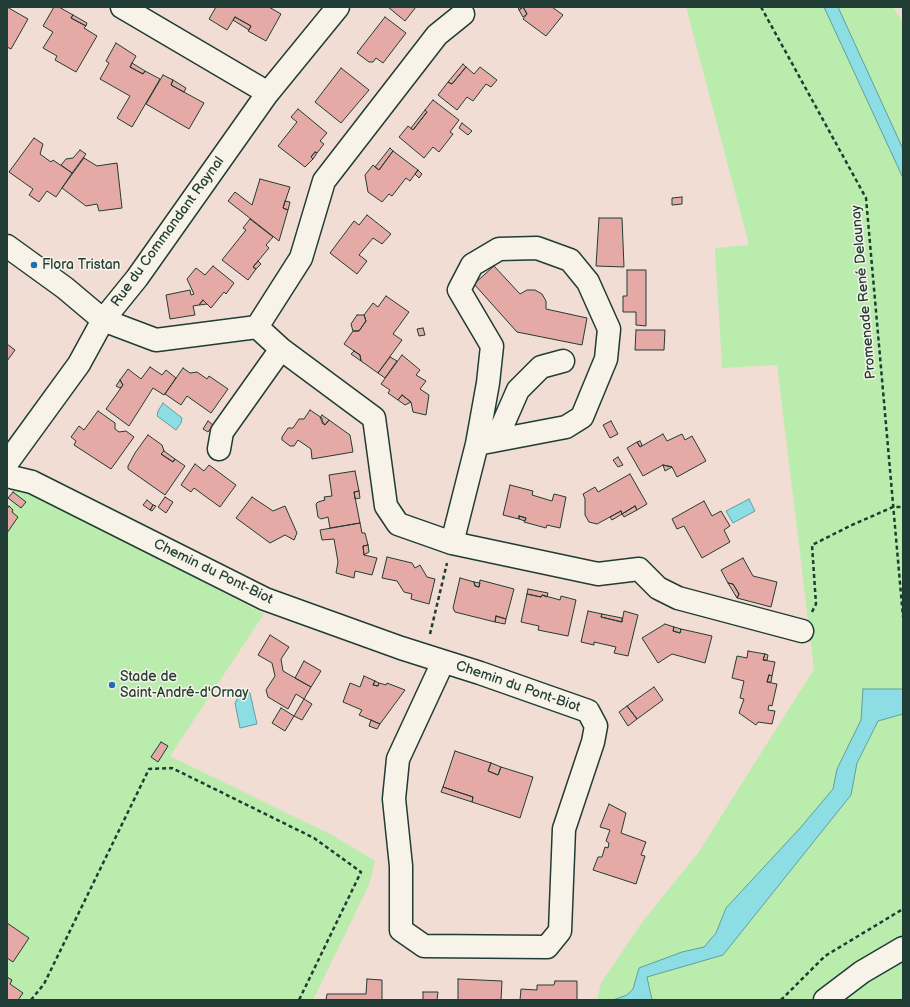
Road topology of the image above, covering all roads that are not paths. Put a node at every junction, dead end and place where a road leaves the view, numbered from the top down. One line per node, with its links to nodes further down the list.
1 (122, 7): 4 (street)
2 (338, 7): 4 (street, Rue du Commandant Raynal)
3 (462, 14): 7 (street)
4 (266, 94): 6 (street, Rue du Commandant Raynal)
5 (7, 246): 6 (street)
6 (103, 320): 7 (street); 12 (street, Rue du Commandant Raynal)
7 (257, 327): 8 (street)
8 (281, 349): 11 (street); 14 (street)
9 (563, 361): 10 (street)
10 (487, 442): 10 (street); 14 (street)
11 (219, 449)
12 (7, 463)
13 (7, 476): 16 (street, Chemin du Pont-Biot)
14 (452, 543): 15 (street)
15 (802, 631)
16 (434, 659): 16 (street, Chemin du Pont-Biot)
17 (903, 948): 18 (street)
18 (825, 1000)

